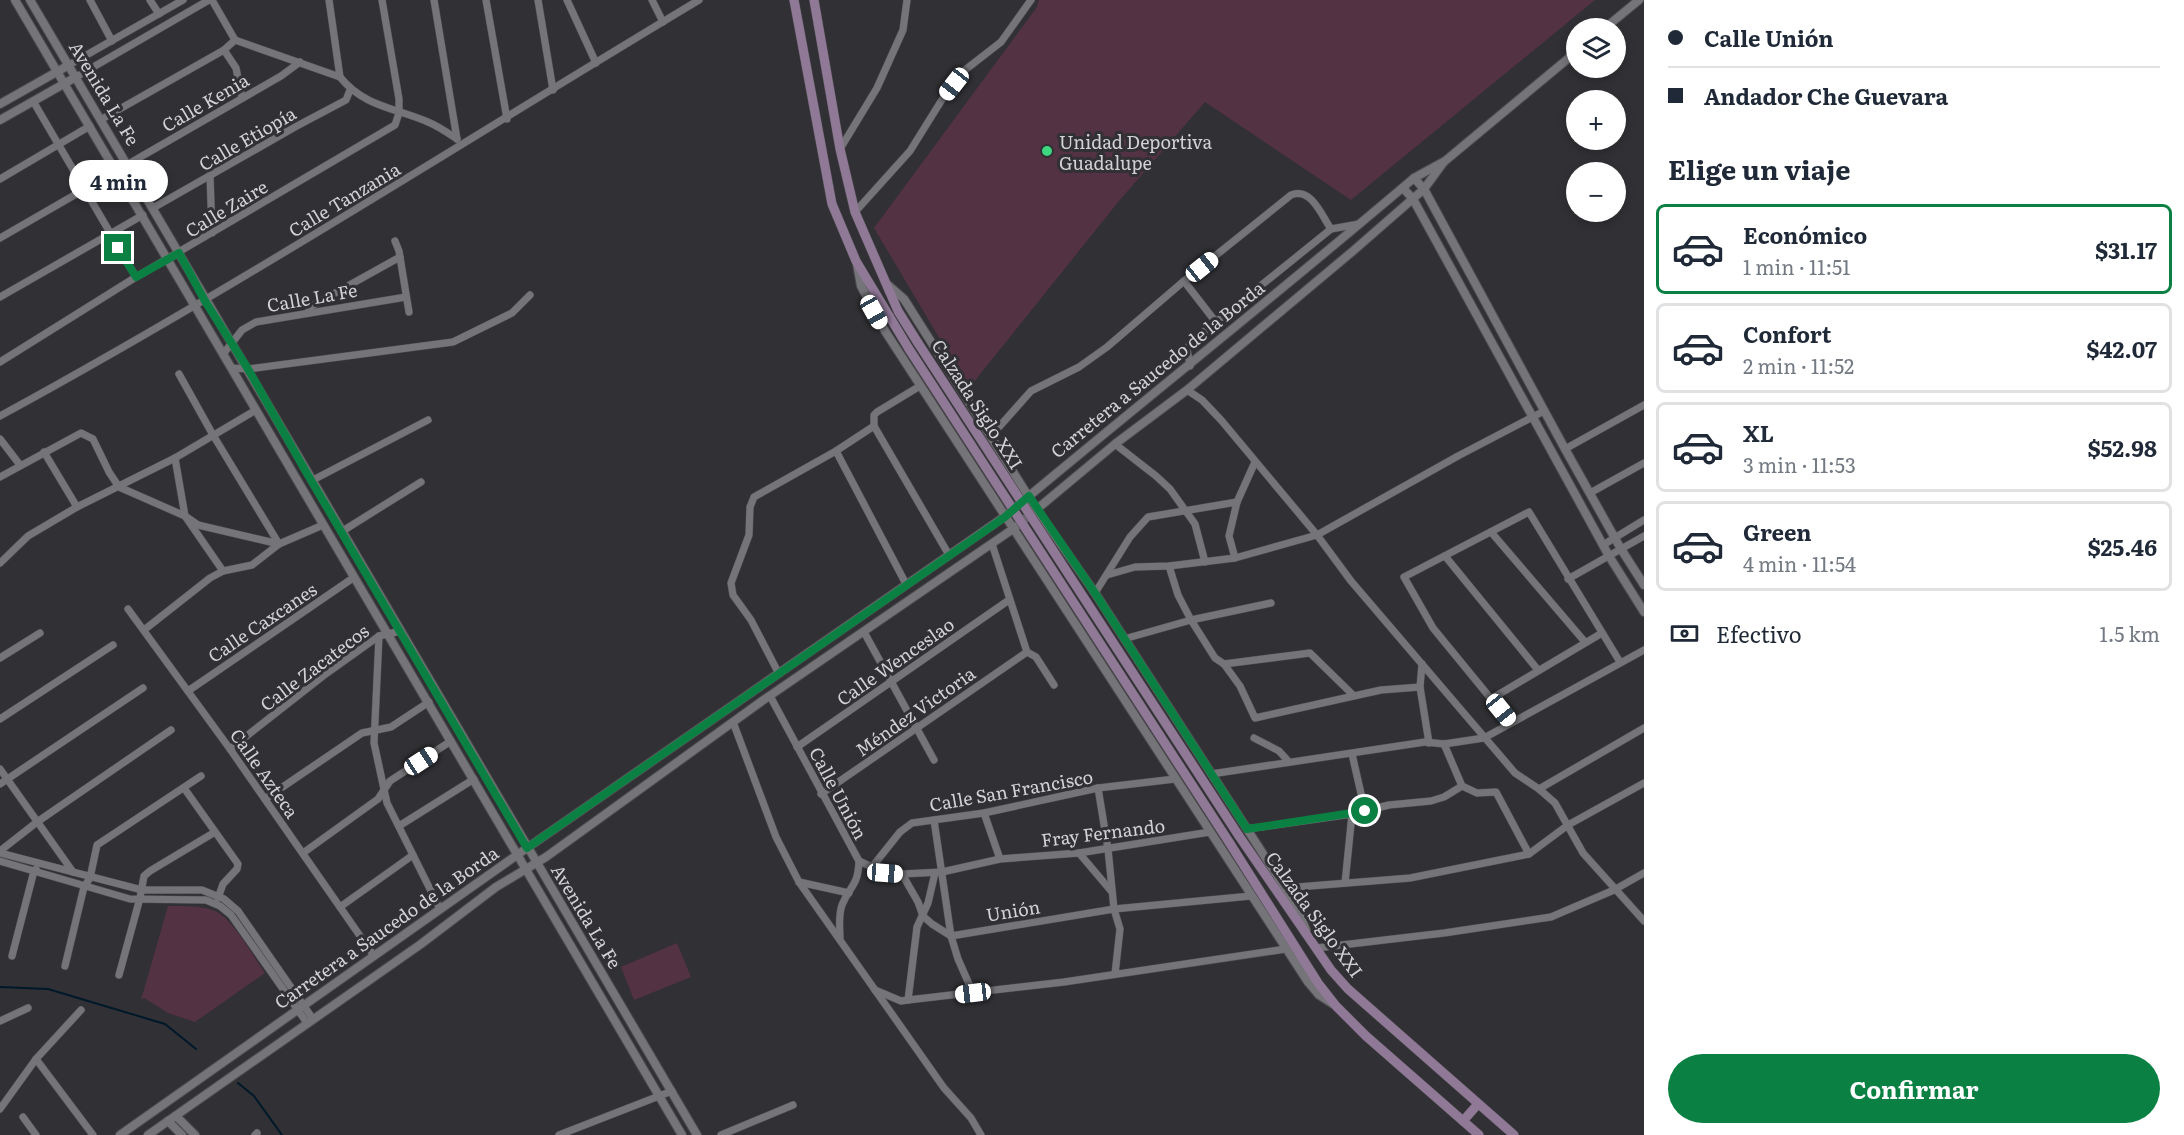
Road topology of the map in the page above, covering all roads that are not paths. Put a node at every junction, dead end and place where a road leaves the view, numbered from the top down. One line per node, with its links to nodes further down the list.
1 (15, 0): 30 (street, Avenida La Fe)
2 (30, 0): 29 (street, Avenida La Fe)
3 (90, 0): 24 (street)
4 (150, 0): 20 (street)
5 (183, 0): 20 (street)
6 (210, 0): 23 (street); 31 (street)
7 (329, 0): 32 (street)
8 (382, 0): 39 (street)
9 (434, 0): 44 (street)
10 (486, 0): 40 (street)
11 (538, 0): 35 (street)
12 (567, 0): 28 (street)
13 (652, 0): 22 (street)
14 (699, 0): 22 (street, Calle Tanzania)
15 (794, 0): 70 (main road, Calzada Siglo XXI)
16 (814, 0): 47 (main road, Calzada Siglo XXI)
17 (907, 0): 47 (street)
18 (1031, 0): 59 (street)
19 (1640, 0): 21 (street)
20 (159, 14): 24 (street)
21 (1618, 18)
22 (663, 22): 28 (street, Calle Tanzania)
23 (235, 40): 25 (street); 27 (street)
24 (112, 41): 29 (street)
25 (224, 50): 36 (street); 42 (street)
26 (1566, 60): 48 (street)
27 (300, 62): 32 (street); 36 (street, Calle Kenia)
28 (596, 63): 35 (street, Calle Tanzania)
29 (69, 65): 30 (street); 31 (street, Avenida La Fe)
30 (57, 72): 33 (street, Avenida La Fe); 38 (street)
31 (76, 77): 33 (street); 42 (street, Avenida La Fe)
32 (340, 77): 34 (street)
33 (64, 83): 37 (street); 43 (street, Avenida La Fe)
34 (351, 90): 39 (street); 51 (street, Calle Etiopía)
35 (553, 90): 40 (street, Calle Tanzania)
36 (242, 98): 49 (street, Calle Kenia)
37 (33, 101): 41 (street); 45 (street)
38 (0, 105)
39 (399, 113): 44 (street); 63 (street, Calle Zaire)
40 (507, 119): 46 (street, Calle Tanzania)
41 (0, 120)
42 (102, 120): 49 (street, Avenida La Fe)
43 (90, 126): 45 (street); 50 (street, Avenida La Fe)
44 (457, 139): 46 (street)
45 (59, 144): 53 (street); 56 (street)
46 (459, 148): 77 (street, Calle Tanzania)
47 (840, 149): 59 (main road, Calzada Siglo XXI)
48 (1445, 161): 52 (street, Carretera a Saucedo de la Borda); 55 (street, Carretera a Saucedo de la Borda)
49 (128, 164): 50 (street, Calle Kenia); 58 (street, Avenida La Fe)
50 (117, 170): 56 (street, Calle Kenia); 60 (street, Avenida La Fe)
51 (210, 175): 58 (street, Calle Etiopía); 63 (street)
52 (1414, 178): 54 (street, Carretera a Saucedo de la Borda); 55 (street)
53 (0, 179)
54 (1403, 188): 57 (street); 61 (street, Carretera a Saucedo de la Borda)
55 (1424, 189): 57 (street, Carretera a Saucedo de la Borda); 93 (street)
56 (84, 190): 64 (street); 65 (street, Calle Kenia)
57 (1413, 199): 90 (street, Carretera a Saucedo de la Borda); 95 (street)
58 (153, 208): 67 (street, Avenida La Fe)
59 (855, 212): 73 (main road, Calzada Siglo XXI)
60 (143, 215): 64 (street); 69 (street, Avenida La Fe)
61 (1359, 224): 62 (street); 85 (street, Carretera a Saucedo de la Borda)
62 (1331, 229): 72 (street); 81 (street)
63 (212, 233): 67 (street, Calle Zaire)
64 (109, 234): 71 (street); 75 (street)
65 (0, 238)
66 (395, 241): 68 (street)
67 (179, 253): 69 (street, Calle Zaire); 77 (street, Avenida La Fe)
68 (400, 257): 76 (street); 80 (street)
69 (168, 259): 71 (street, Calle Zaire); 78 (street, Avenida La Fe)
70 (856, 261): 89 (street, Calzada Siglo XXI); 275 (main road, Calzada Siglo XXI, bridge)
71 (136, 277): 84 (street, Calle Zaire)
72 (1184, 281): 81 (street); 99 (street)
73 (888, 285): 99 (street); 223 (main road, Calzada Siglo XXI, bridge)
74 (530, 296): 87 (street)
75 (0, 297)
76 (406, 297): 79 (street); 80 (street, Calle La Fe)
77 (205, 301): 78 (street, Calle Tanzania); 82 (street, Avenida La Fe)
78 (195, 306): 83 (street, Avenida La Fe); 94 (street, Calle Tanzania)
79 (409, 312)
80 (308, 313): 82 (street, Calle La Fe)
81 (1215, 321): 85 (street)
82 (232, 343): 83 (street, Calle La Fe); 87 (street, Avenida La Fe)
83 (224, 353): 86 (street, Avenida La Fe)
84 (1, 358)
85 (1190, 366): 116 (street, Carretera a Saucedo de la Borda)
86 (232, 368): 87 (street); 92 (street, Avenida La Fe)
87 (248, 369): 112 (street, Avenida La Fe)
88 (179, 374): 98 (street)
89 (920, 386): 97 (street); 111 (street, Calzada Siglo XXI)
90 (1186, 390): 101 (street, Carretera a Saucedo de la Borda); 106 (street)
91 (1644, 405): 102 (street)
92 (256, 410): 98 (street); 124 (street, Avenida La Fe)
93 (1544, 411): 95 (street); 102 (street)
94 (0, 416)
95 (1534, 417): 129 (street); 134 (street)
96 (428, 420): 112 (street)
97 (874, 426): 103 (street); 137 (street)
98 (213, 435): 105 (street); 132 (street)
99 (991, 436): 109 (street)
100 (0, 439): 108 (street)
101 (1115, 444): 119 (street, Carretera a Saucedo de la Borda); 120 (street)
102 (1565, 449): 115 (street)
103 (836, 451): 148 (street); 172 (street)
104 (44, 452): 108 (street); 114 (street); 118 (street)
105 (175, 458): 114 (street); 121 (street)
106 (1255, 462): 117 (street); 129 (street)
107 (1644, 463): 115 (street)
108 (20, 465): 110 (street)
109 (1009, 466): 111 (street); 116 (street)
110 (0, 477)
111 (980, 479): 122 (street, Calzada Siglo XXI)
112 (311, 481): 126 (street, Avenida La Fe)
113 (421, 482): 126 (street)
114 (119, 486): 118 (street); 121 (street)
115 (1590, 493): 131 (street)
116 (1029, 496): 119 (street); 122 (street, Carretera a Saucedo de la Borda)
117 (1237, 502): 120 (street); 140 (street)
118 (76, 507): 142 (street)
119 (1037, 510): 125 (street, Carretera a Saucedo de la Borda); 127 (street)
120 (1186, 512): 141 (street); 145 (street)
121 (185, 516): 132 (street); 144 (street)
122 (1005, 517): 125 (street, Calzada Siglo XXI); 137 (street, Carretera a Saucedo de la Borda)
123 (1644, 520): 131 (street)
124 (323, 525): 132 (street); 146 (street, Avenida La Fe)
125 (1013, 529): 133 (street, Carretera a Saucedo de la Borda); 136 (street, Calzada Siglo XXI)
126 (341, 532): 157 (street, Avenida La Fe)
127 (1053, 532): 136 (street); 150 (street)
128 (1491, 532): 138 (street); 147 (street); 163 (street)
129 (1317, 536): 140 (street); 170 (street)
130 (1644, 536): 135 (street)
131 (1614, 537): 134 (street); 135 (street)
132 (279, 544): 144 (street)
133 (992, 544): 151 (street); 158 (street, Carretera a Saucedo de la Borda)
134 (1603, 545): 139 (street)
135 (1621, 549): 139 (street); 149 (street)
136 (1029, 554): 204 (street, Calzada Siglo XXI)
137 (949, 555): 148 (street, Carretera a Saucedo de la Borda)
138 (1445, 556): 171 (street); 180 (street)
139 (1609, 556): 147 (street); 154 (street)
140 (1235, 558): 141 (street)
141 (1206, 562): 143 (street)
142 (0, 563)
143 (1169, 566): 145 (street); 155 (street)
144 (223, 571): 156 (street)
145 (1107, 575): 150 (street)
146 (353, 578): 161 (street, Avenida La Fe); 177 (street, Calle Caxcanes)
147 (1568, 579): 160 (street)
148 (906, 584): 172 (street, Carretera a Saucedo de la Borda)
149 (1644, 585)
150 (1095, 593): 162 (street)
151 (1009, 600): 166 (street); 173 (street, Calle Wenceslao)
152 (1271, 603): 155 (street)
153 (128, 609): 156 (street, Calle Azteca)
154 (1644, 612)
155 (1191, 620): 162 (street); 169 (street)
156 (144, 630): 177 (street, Calle Azteca)
157 (401, 631): 161 (street); 224 (street, Avenida La Fe)
158 (864, 632): 173 (street); 179 (street, Carretera a Saucedo de la Borda)
159 (40, 633): 167 (street)
160 (1602, 633): 163 (street); 168 (street)
161 (383, 635): 181 (street, Avenida La Fe); 186 (street); 195 (street, Calle Zacatecos)
162 (1124, 639): 200 (street)
163 (1585, 642): 171 (street)
164 (113, 645): 182 (street)
165 (1644, 650): 168 (street)
166 (1027, 652): 174 (street); 185 (street, Méndez Victoria)
167 (0, 658)
168 (1620, 662): 184 (street)
169 (1224, 664): 178 (street); 178 (street)
170 (1422, 664): 175 (street); 190 (street)
171 (1538, 670): 180 (street)
172 (779, 674): 224 (street, Carretera a Saucedo de la Borda)
173 (892, 682): 185 (street); 194 (street, Calle Wenceslao)
174 (1054, 685)
175 (1420, 687): 178 (street); 192 (street)
176 (143, 688): 202 (street)
177 (188, 690): 195 (street, Calle Azteca)
178 (1353, 695)
179 (770, 696): 183 (street, Carretera a Saucedo de la Borda); 194 (street, Calle Unión)
180 (1491, 699): 184 (street)
181 (429, 702): 186 (street); 191 (street, Avenida La Fe)
182 (0, 719)
183 (733, 722): 235 (street, Carretera a Saucedo de la Borda); 245 (street)
184 (1510, 722): 190 (street)
185 (916, 728): 197 (street); 212 (street, Méndez Victoria)
186 (376, 729): 211 (street); 213 (street)
187 (171, 730): 218 (street)
188 (1643, 731): 210 (street)
189 (1254, 738): 198 (street)
190 (1484, 738): 193 (street); 210 (street)
191 (451, 741): 203 (street, Avenida La Fe); 211 (street)
192 (1429, 743): 193 (street); 196 (street)
193 (1444, 744): 207 (street)
194 (797, 747): 212 (street, Calle Unión)
195 (230, 749): 213 (street, Calle Azteca)
196 (1352, 754): 198 (street); 214 (street)
197 (934, 760)
198 (1289, 762): 200 (street)
199 (0, 769): 202 (street)
200 (1211, 774): 223 (street)
201 (201, 776): 208 (street)
202 (7, 779): 206 (street); 218 (street)
203 (474, 779): 220 (street); 229 (street, Avenida La Fe)
204 (1175, 779): 209 (street, Calle San Francisco); 222 (street, Calzada Siglo XXI)
205 (1644, 783): 219 (street)
206 (0, 784)
207 (1462, 786): 214 (street); 230 (street)
208 (184, 788): 221 (street); 244 (street)
209 (1098, 789): 215 (street, Calle San Francisco); 225 (street)
210 (1539, 789): 219 (street)
211 (384, 790): 220 (street); 227 (street)
212 (821, 794): 234 (street, Calle Unión)
213 (265, 799): 227 (street, Calle Azteca)
214 (1365, 811): 216 (street)
215 (984, 813): 217 (street, Calle San Francisco); 232 (street)
216 (1352, 814): 223 (street); 246 (street)
217 (934, 820): 237 (street, Calle San Francisco); 241 (street)
218 (37, 822): 226 (street); 240 (street)
219 (1568, 825): 230 (street); 249 (street)
220 (399, 826): 231 (street)
221 (215, 832): 252 (street); 254 (street)
222 (1210, 832): 225 (street, Fray Fernando); 253 (street, Calzada Siglo XXI)
223 (1243, 833): 248 (street); 262 (main road, Calzada Siglo XXI)
224 (527, 848): 229 (street, Carretera a Saucedo de la Borda); 235 (street, Avenida La Fe)
225 (1108, 849): 228 (street, Fray Fernando); 250 (street)
226 (0, 852): 236 (street)
227 (303, 853): 255 (street, Calle Azteca)
228 (1079, 853): 232 (street, Fray Fernando); 250 (street)
229 (518, 854): 238 (street, Avenida La Fe); 256 (street, Carretera a Saucedo de la Borda)
230 (1529, 854): 246 (street)
231 (413, 855): 255 (street); 256 (street)
232 (1000, 859): 241 (street, Fray Fernando)
233 (0, 861): 239 (street)
234 (859, 861): 237 (street, Fray Fernando); 251 (street, Calle Unión)
235 (536, 863): 238 (street, Carretera a Saucedo de la Borda); 282 (street, Avenida La Fe)
236 (42, 864): 239 (street); 240 (street)
237 (872, 867): 243 (street, Fray Fernando)
238 (525, 868): 280 (street, Carretera a Saucedo de la Borda); 283 (street, Avenida La Fe)
239 (34, 871): 247 (street); 267 (street)
240 (73, 872): 244 (street); 247 (street)
241 (938, 873): 243 (street, Fray Fernando); 260 (street); 263 (street)
242 (1644, 873): 249 (street)
243 (902, 874): 260 (street)
244 (90, 878): 247 (street); 252 (street)
245 (799, 882): 251 (street); 264 (street)
246 (1346, 883): 248 (street)
247 (81, 886): 252 (street); 269 (street)
248 (1285, 888): 262 (street)
249 (1614, 890): 259 (street); 265 (street)
250 (1112, 892): 257 (street)
251 (849, 893): 264 (street, Calle Unión)
252 (141, 894): 254 (street); 271 (street)
253 (1251, 896): 257 (street, Unión); 266 (street, Calzada Siglo XXI)
254 (217, 899): 277 (street)
255 (340, 907): 268 (street, Calle Azteca)
256 (440, 909): 268 (street, Carretera a Saucedo de la Borda)
257 (1114, 909): 263 (street, Unión); 270 (street)
258 (1644, 911): 259 (street)
259 (1635, 913): 261 (street)
260 (923, 916): 263 (street); 274 (street)
261 (1644, 921)
262 (1308, 933): 265 (main road, Calzada Siglo XXI)
263 (951, 936): 273 (street)
264 (841, 941): 272 (street)
265 (1316, 948): 284 (main road, Calzada Siglo XXI)
266 (1286, 949): 270 (street); 275 (street, Calzada Siglo XXI)
267 (12, 956)
268 (374, 956): 277 (street, Carretera a Saucedo de la Borda)
269 (65, 966)
270 (1115, 974): 273 (street)
271 (119, 975)
272 (874, 990): 274 (street); 300 (street)
273 (973, 993): 274 (street)
274 (908, 1000)
275 (1336, 1006): 289 (main road, Calzada Siglo XXI)
276 (28, 1008): 279 (street)
277 (300, 1008): 280 (street); 292 (street, Carretera a Saucedo de la Borda)
278 (81, 1010): 281 (street)
279 (0, 1021)
280 (310, 1021): 288 (street, Carretera a Saucedo de la Borda)
281 (36, 1059): 286 (street); 291 (street)
282 (672, 1091): 283 (street); 298 (street, Avenida La Fe)
283 (660, 1096): 296 (street); 297 (street, Avenida La Fe)
284 (1478, 1104): 289 (main road); 302 (main road, Calzada Siglo XXI)
285 (793, 1105): 299 (street)
286 (0, 1109)
287 (23, 1117): 290 (street)
288 (172, 1118): 293 (street, Carretera a Saucedo de la Borda); 294 (street); 295 (street)
289 (1464, 1121): 301 (main road, Calzada Siglo XXI)
290 (36, 1135)
291 (93, 1135)
292 (120, 1135)
293 (148, 1135)
294 (182, 1135)
295 (195, 1135)
296 (559, 1135)
297 (682, 1135)
298 (697, 1135)
299 (721, 1135)
300 (981, 1135)
301 (1479, 1135)
302 (1514, 1135)

